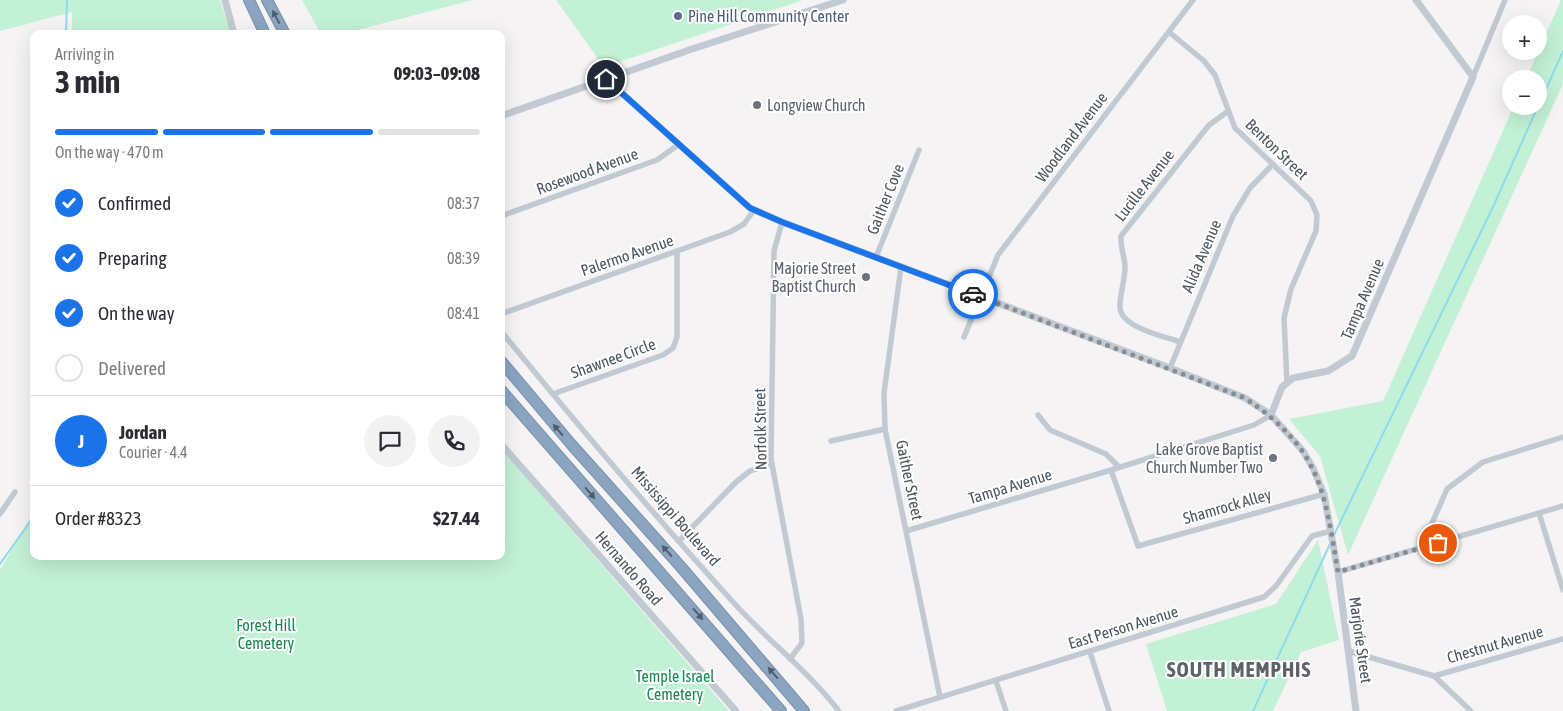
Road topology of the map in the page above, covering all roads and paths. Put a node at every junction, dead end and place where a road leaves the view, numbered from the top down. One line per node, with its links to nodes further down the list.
1 (225, 0): 8 (street)
2 (249, 0): 9 (highway)
3 (267, 0): 10 (highway, one-way to 3)
4 (843, 0): 13 (street)
5 (1193, 0): 11 (street, Woodland Avenue)
6 (1416, 0): 12 (street)
7 (1505, 0): 12 (street)
8 (233, 30)
9 (264, 30)
10 (283, 30)
11 (1168, 32): 14 (street, Benton Street); 25 (street, Woodland Avenue)
12 (1473, 77): 32 (street, Tampa Avenue)
13 (606, 79): 15 (street); 16 (street, Marjorie Street)
14 (1227, 112): 18 (street, Benton Street); 29 (street, Lucille Avenue)
15 (505, 115)
16 (678, 145): 19 (street, Marjorie Street); 20 (street, Rosewood Avenue)
17 (919, 150): 23 (street, Gaither Cove)
18 (1273, 164): 29 (street, Alida Avenue); 32 (street, Benton Street)
19 (754, 210): 21 (street, Marjorie Street); 22 (street, Palermo Avenue)
20 (505, 215)
21 (782, 222): 23 (street, Marjorie Street); 41 (street, Norfolk Street)
22 (677, 252): 26 (street, Palermo Avenue); 33 (street, Shawnee Circle)
23 (876, 257): 24 (street, Marjorie Street)
24 (901, 267): 25 (street, Marjorie Street); 37 (street, Gaither Street)
25 (981, 296): 28 (street, Woodland Avenue); 31 (street, Marjorie Street)
26 (505, 313)
27 (505, 335): 33 (street, Mississippi Boulevard)
28 (964, 337)
29 (1180, 342): 31 (street, Alida Avenue)
30 (505, 366): 64 (highway, one-way to 30)
31 (1170, 368): 36 (street, Marjorie Street)
32 (1287, 383): 36 (street)
33 (553, 394): 51 (street, Mississippi Boulevard)
34 (505, 395): 63 (highway, one-way to 63)
35 (1038, 415): 42 (street)
36 (1271, 415): 42 (street, Tampa Avenue); 45 (street, Marjorie Street)
37 (885, 429): 39 (street); 49 (street, Gaither Street)
38 (1563, 437): 52 (street)
39 (831, 441)
40 (505, 449): 62 (street, Hernando Road)
41 (772, 464): 51 (street); 58 (street, Norfolk Street)
42 (1119, 467): 43 (street, Tampa Avenue)
43 (1111, 470): 45 (street, Shamrock Alley); 49 (street, Tampa Avenue)
44 (15, 492): 48 (street)
45 (1324, 494): 50 (street, Marjorie Street)
46 (1563, 506): 47 (street)
47 (1539, 513): 52 (street); 54 (street)
48 (0, 514)
49 (906, 531): 61 (street, Gaither Street)
50 (1331, 531): 53 (street, Marjorie Street); 57 (street, East Person Avenue)
51 (679, 541): 58 (street, Mississippi Boulevard)
52 (1421, 548): 53 (street)
53 (1338, 572): 56 (street, Marjorie Street)
54 (1563, 590)
55 (1563, 639): 59 (street, Chestnut Avenue)
56 (1348, 651): 59 (street); 69 (street, Marjorie Street)
57 (1090, 652): 60 (street, East Person Avenue); 68 (street)
58 (790, 659): 65 (street, Mississippi Boulevard)
59 (1434, 676): 70 (street)
60 (996, 681): 61 (street, East Person Avenue); 67 (street)
61 (940, 698): 66 (street, East Person Avenue)
62 (736, 711)
63 (781, 711)
64 (804, 711)
65 (839, 711)
66 (896, 711)
67 (1006, 711)
68 (1110, 711)
69 (1356, 711)
70 (1471, 711)

